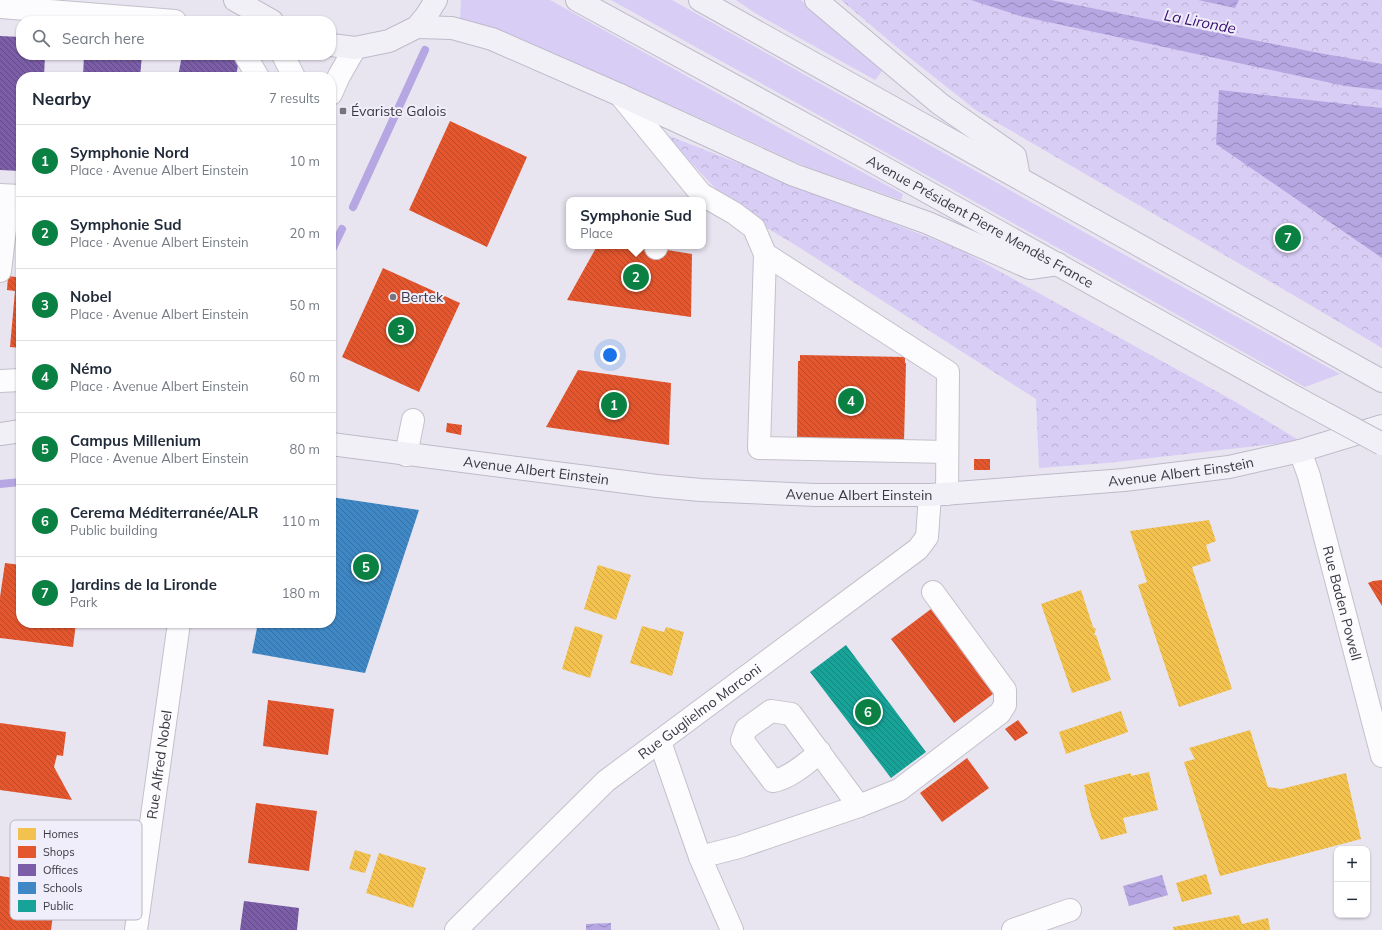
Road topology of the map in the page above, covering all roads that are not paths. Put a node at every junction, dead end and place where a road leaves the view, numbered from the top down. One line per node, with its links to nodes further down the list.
1 (235, 0): 8 (main road)
2 (436, 0): 9 (main road)
3 (577, 0): 22 (main road, Avenue Président Pierre Mendès France)
4 (700, 0): 18 (main road)
5 (816, 0): 18 (main road)
6 (0, 7): 7 (street)
7 (112, 16)
8 (261, 16)
9 (417, 27): 11 (main road); 17 (main road)
10 (336, 46): 11 (main road)
11 (355, 48): 16 (street)
12 (248, 60): 14 (street)
13 (286, 60): 15 (street)
14 (255, 72)
15 (292, 72)
16 (336, 83)
17 (620, 95): 21 (street); 22 (main road)
18 (1019, 177): 26 (main road)
19 (16, 198): 20 (street)
20 (4, 204): 23 (street)
21 (765, 254): 34 (street, Rue Guglielmo Marconi); 34 (street)
22 (1058, 264): 31 (main road, Avenue Président Pierre Mendès France, bridge)
23 (0, 270)
24 (16, 380): 25 (street)
25 (0, 381)
26 (1382, 381)
27 (412, 420): 35 (street)
28 (1382, 426): 33 (main road, Avenue Albert Einstein)
29 (16, 432): 30 (main road)
30 (0, 434)
31 (1382, 444)
32 (336, 445): 35 (main road, Avenue Albert Einstein)
33 (1300, 451): 36 (main road, Avenue Albert Einstein); 41 (street, Rue Baden Powell)
34 (947, 452): 36 (street, Rue Guglielmo Marconi)
35 (406, 455): 36 (main road, Avenue Albert Einstein)
36 (939, 495): 39 (street, Rue Guglielmo Marconi)
37 (933, 592): 42 (street)
38 (178, 628): 44 (street, Rue Alfred Nobel)
39 (660, 742): 43 (street); 48 (street, Rue Guglielmo Marconi)
40 (820, 752): 42 (street)
41 (1382, 756)
42 (859, 806): 43 (street)
43 (700, 857): 49 (street)
44 (142, 887)
45 (1070, 910): 50 (street)
46 (137, 920): 47 (street, Rue Alfred Nobel)
47 (136, 930)
48 (456, 930)
49 (732, 930)
50 (1013, 930)

